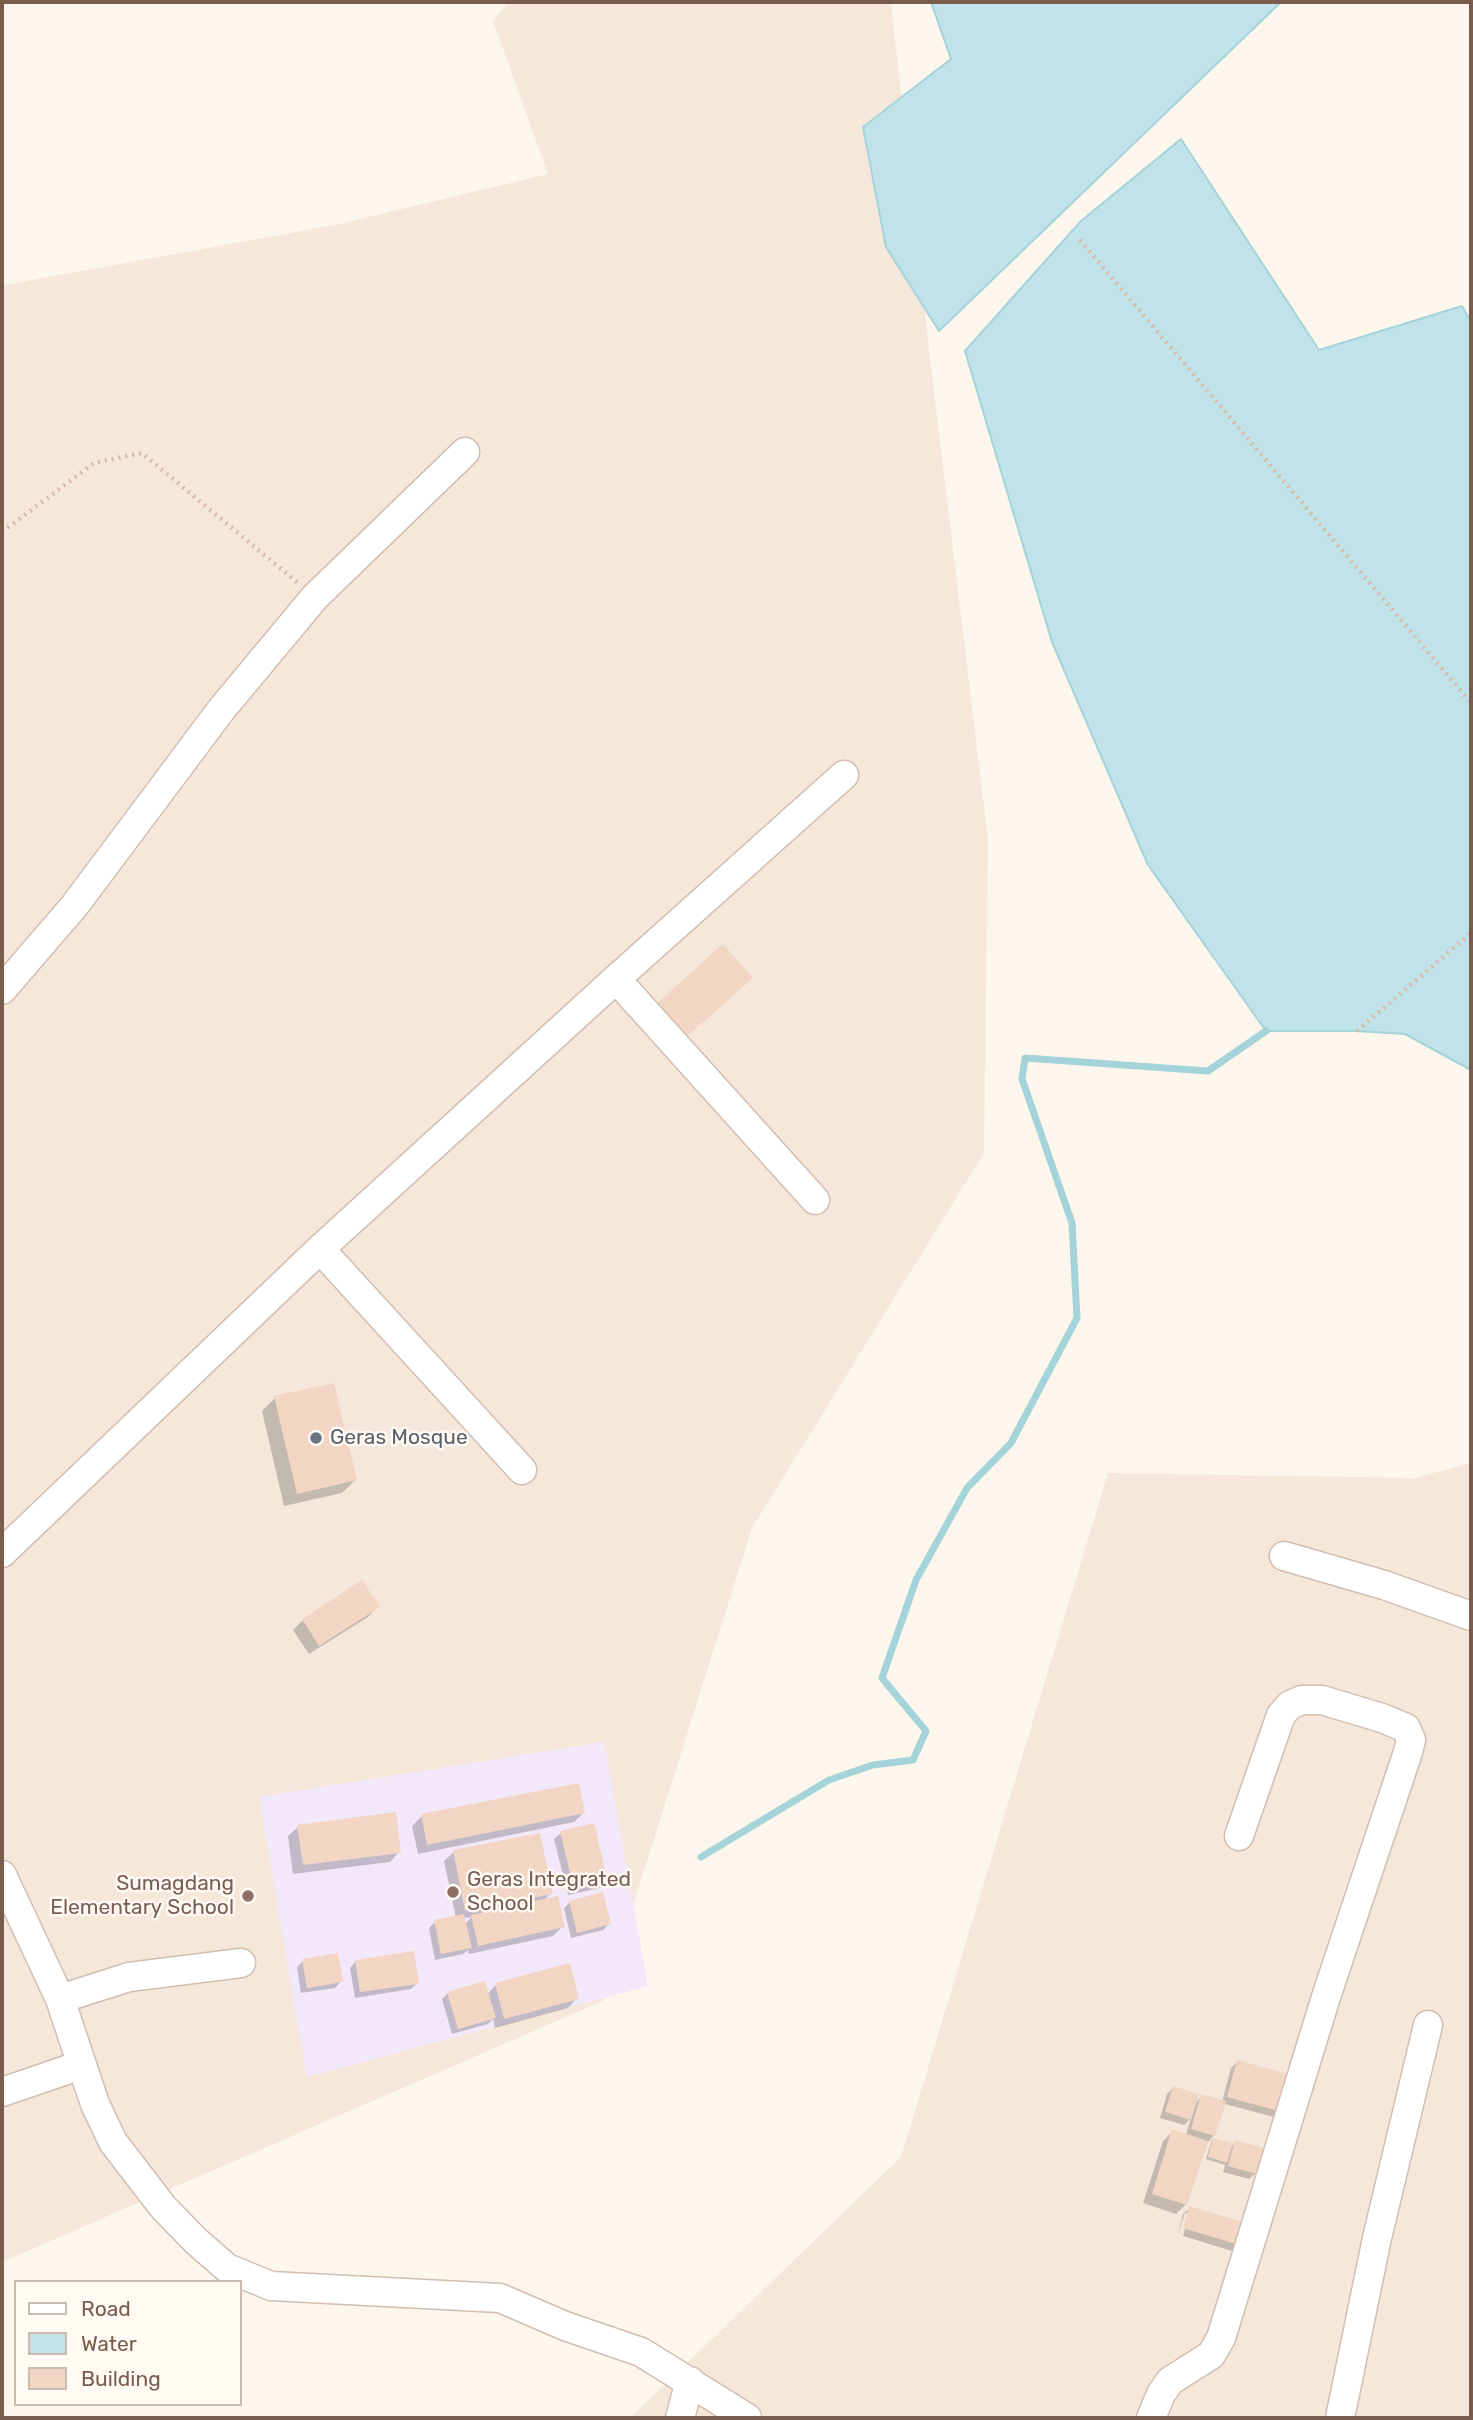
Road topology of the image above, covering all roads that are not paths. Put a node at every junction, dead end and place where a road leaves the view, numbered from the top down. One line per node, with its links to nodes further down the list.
1 (465, 452): 4 (street)
2 (844, 775): 3 (street)
3 (616, 979): 5 (street); 6 (street)
4 (2, 990)
5 (815, 1200)
6 (320, 1249): 7 (street); 8 (street)
7 (522, 1469)
8 (2, 1553)
9 (1284, 1556): 10 (street)
10 (1471, 1616)
11 (1239, 1836): 21 (street)
12 (2, 1875): 14 (street)
13 (241, 1963): 14 (street)
14 (60, 1999): 16 (street)
15 (1428, 2025): 22 (street)
16 (81, 2066): 17 (street); 18 (street)
17 (2, 2092)
18 (690, 2381): 19 (street); 20 (street)
19 (680, 2418)
20 (747, 2418)
21 (1151, 2418)
22 (1340, 2418)

